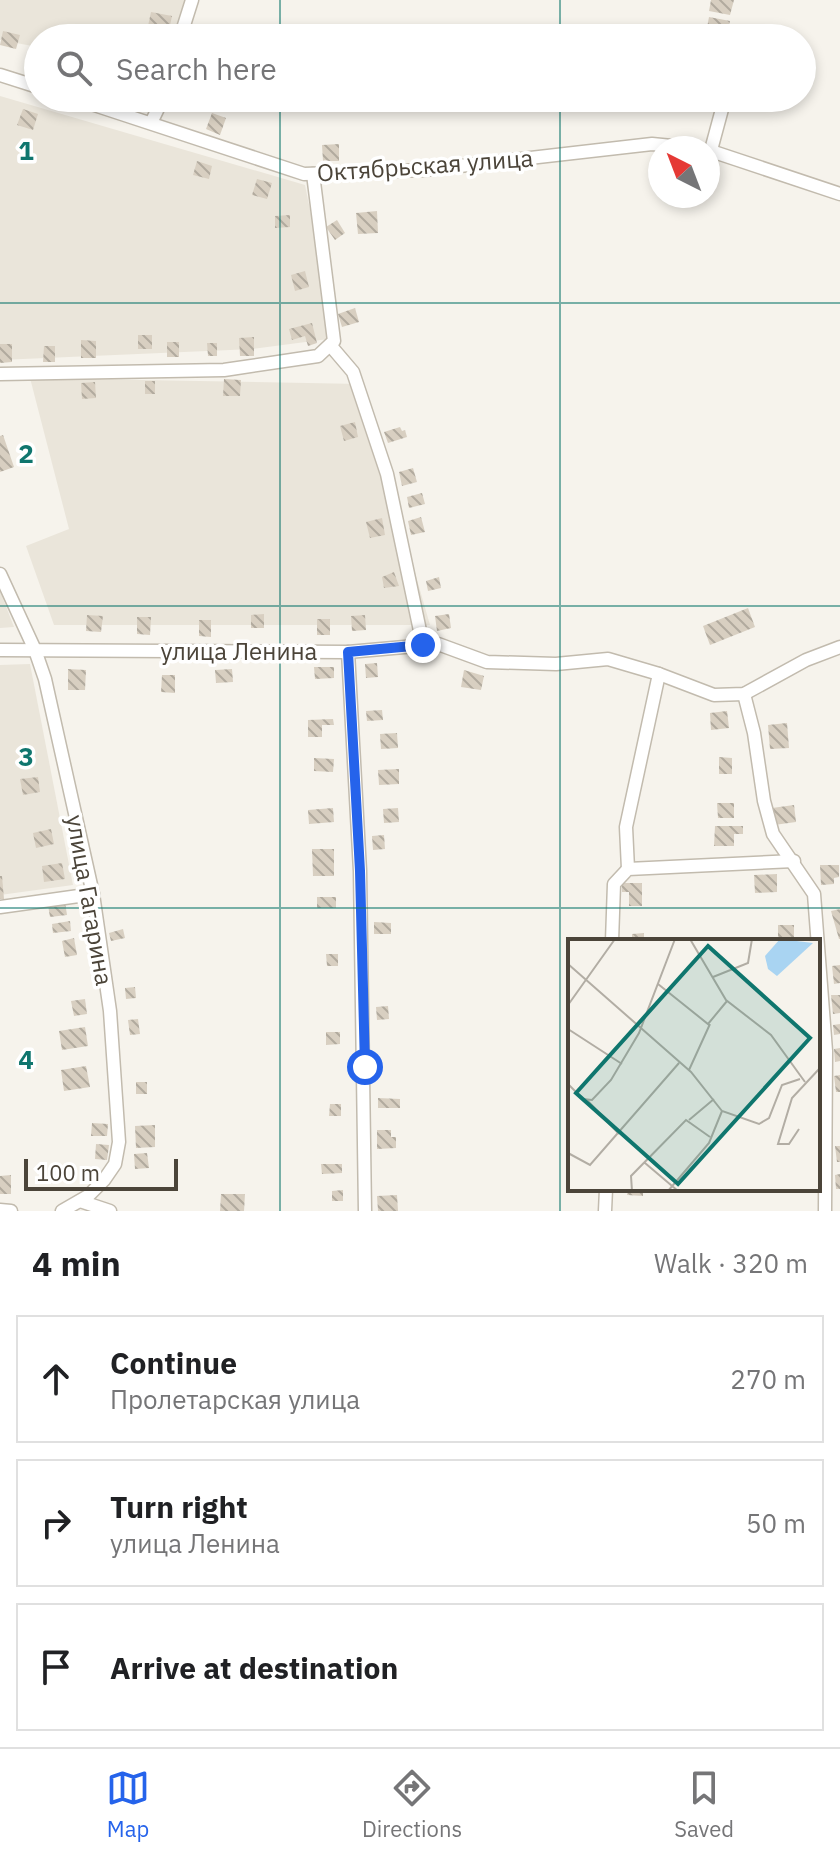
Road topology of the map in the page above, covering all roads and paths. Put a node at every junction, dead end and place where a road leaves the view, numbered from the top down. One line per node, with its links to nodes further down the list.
1 (192, 0): 2 (street)
2 (184, 24)
3 (0, 75): 4 (street)
4 (24, 83)
5 (117, 112): 8 (street, Октябрьская улица)
6 (156, 112): 8 (street)
7 (721, 112): 9 (street)
8 (151, 123): 12 (street, Октябрьская улица)
9 (714, 136)
10 (648, 144): 12 (street, Октябрьская улица)
11 (720, 153): 13 (street)
12 (313, 174): 14 (street)
13 (840, 194)
14 (330, 345): 15 (street); 17 (street)
15 (0, 374)
16 (0, 574): 20 (street, улица Гагарина)
17 (423, 645): 21 (street, улица Ленина); 22 (street, улица Ленина)
18 (840, 647): 23 (street)
19 (0, 650): 20 (street, улица Ленина)
20 (35, 650): 21 (street, улица Ленина); 26 (street, улица Гагарина)
21 (348, 652): 37 (street)
22 (659, 674): 23 (street, улица Ленина); 25 (street)
23 (744, 694): 24 (street)
24 (794, 861): 25 (street); 29 (street)
25 (628, 869): 28 (street)
26 (93, 894): 27 (street); 32 (street, улица Гагарина)
27 (0, 907)
28 (612, 939)
29 (817, 939)
30 (820, 972): 39 (street)
31 (606, 1191): 38 (street)
32 (80, 1201): 35 (street, улица Гагарина); 36 (street)
33 (0, 1210): 34 (street)
34 (11, 1211)
35 (62, 1211)
36 (110, 1211)
37 (365, 1211)
38 (605, 1211)
39 (825, 1211)

